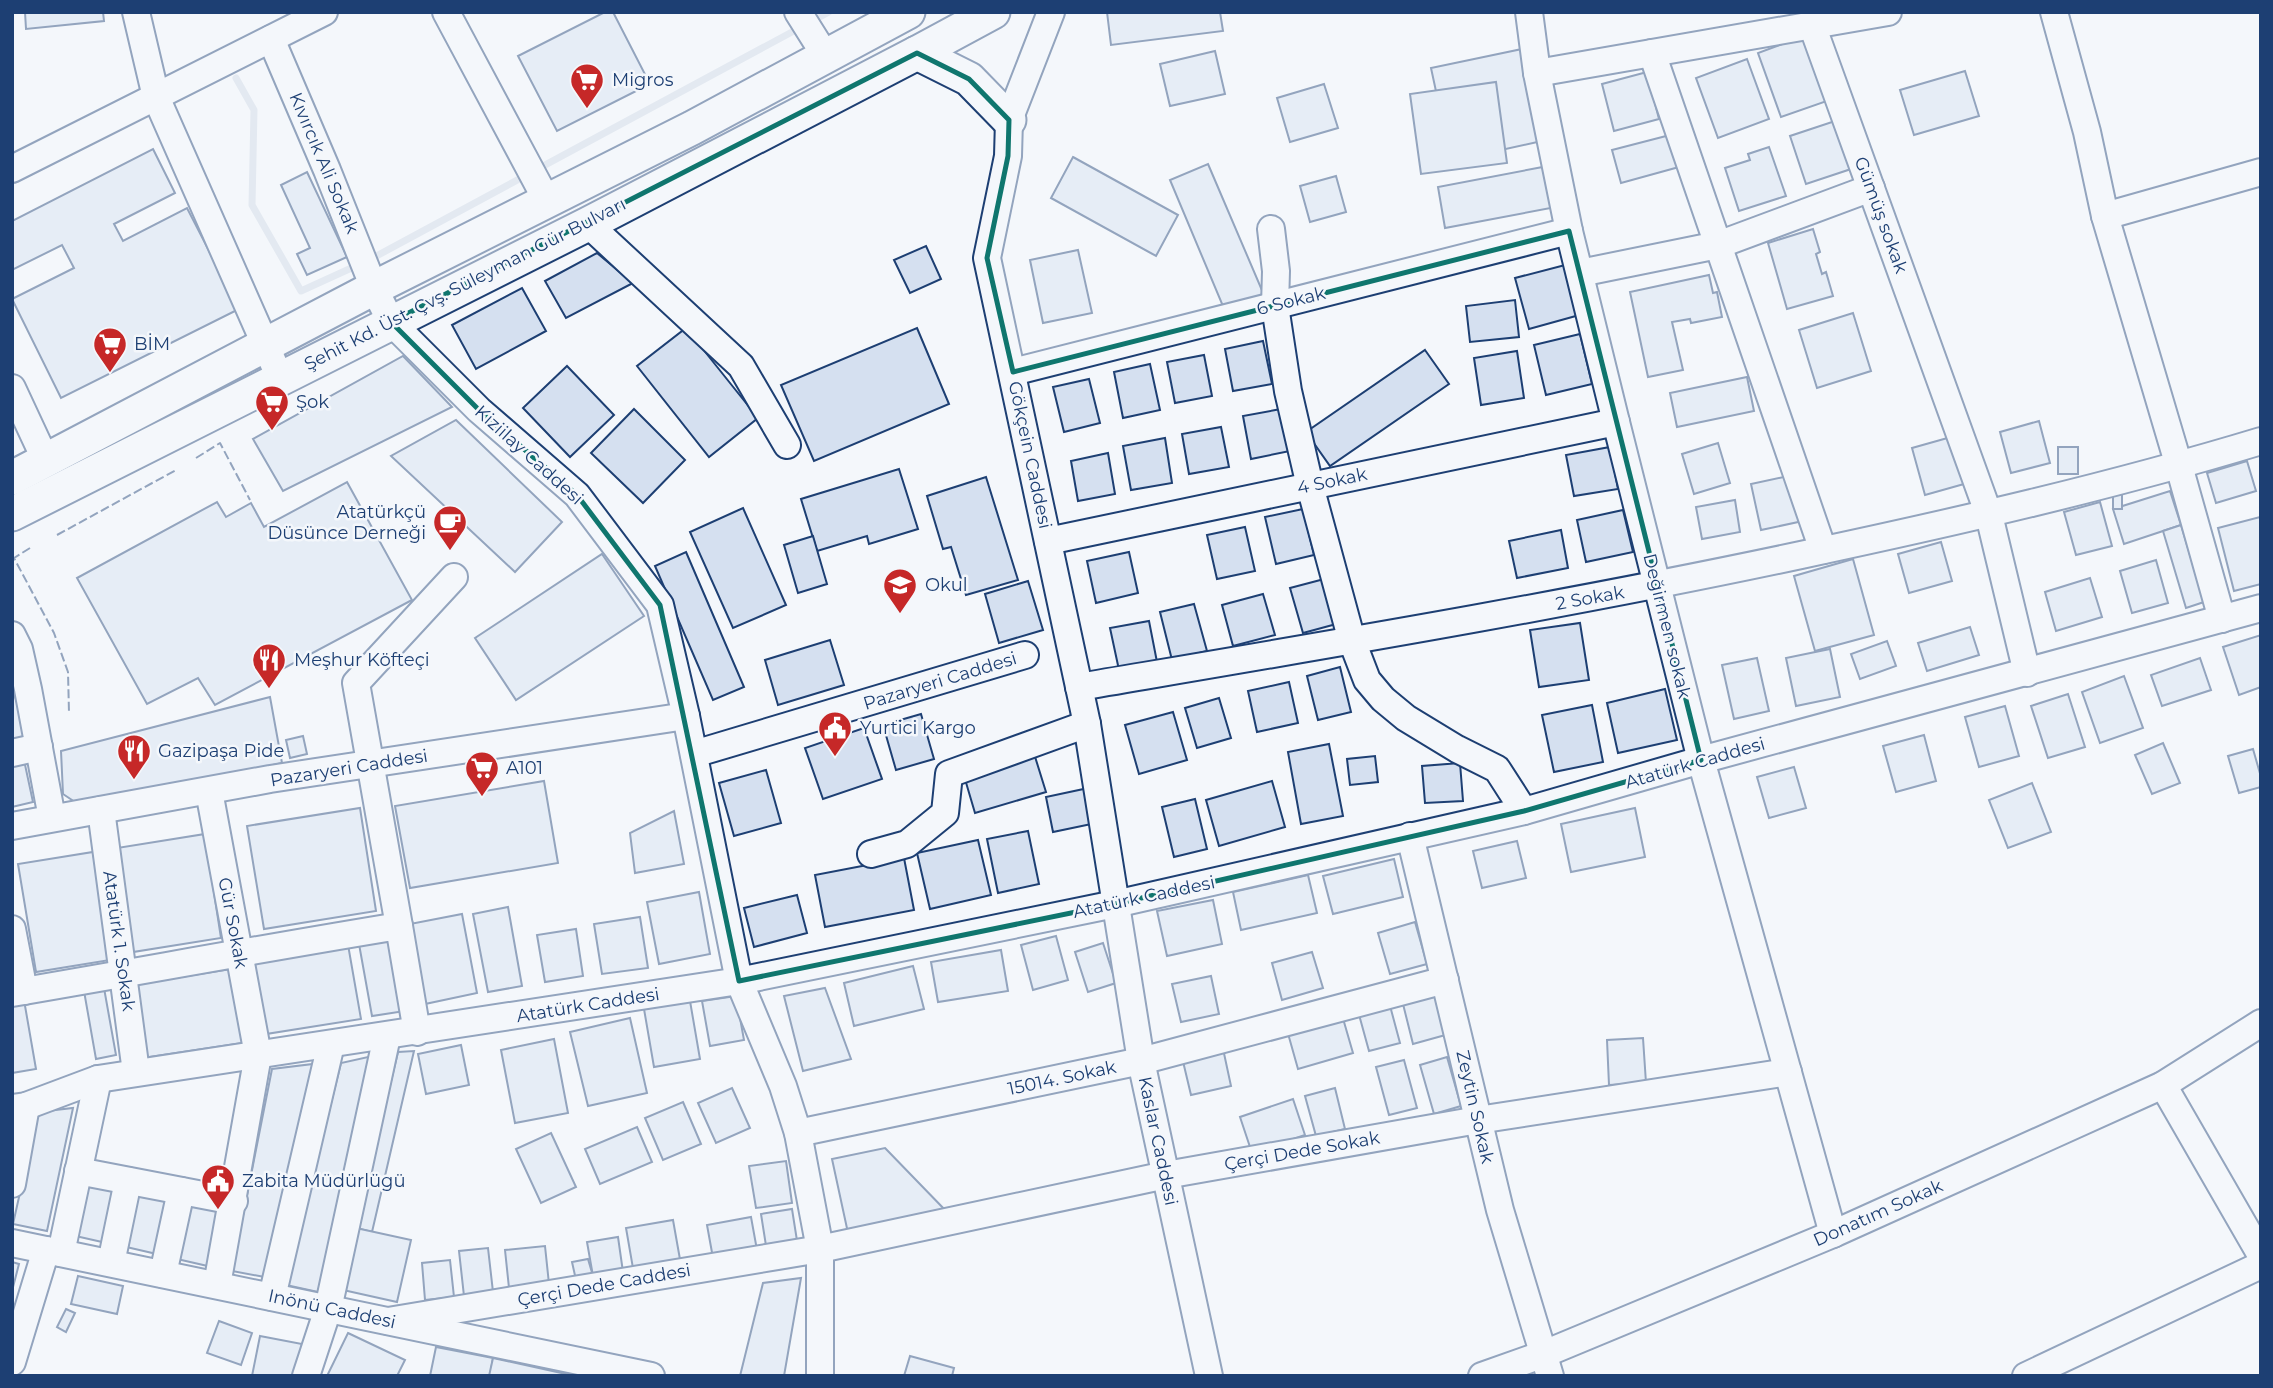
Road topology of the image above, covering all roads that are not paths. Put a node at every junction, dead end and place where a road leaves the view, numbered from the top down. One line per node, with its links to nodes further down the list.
1 (136, 12): 17 (street)
2 (324, 12): 12 (street)
3 (446, 12): 22 (street)
4 (798, 12): 13 (street)
5 (908, 12): 13 (main road, Şehit Kd. Üst. Çvş. Süleyman Gür Bulvarı)
6 (993, 12): 14 (main road, Şehit Kd. Üst. Çvş. Süleyman Gür Bulvarı)
7 (1051, 12): 18 (street, Gökçein Caddesi)
8 (1529, 12): 16 (street, Değirmen sokak)
9 (1888, 12): 11 (street)
10 (2054, 12): 23 (street)
11 (1812, 25): 15 (street); 21 (street, Gümüş sokak)
12 (271, 39): 17 (street); 28 (street, Kıvırcık Ali Sokak)
13 (819, 47): 22 (main road, Şehit Kd. Üst. Çvş. Süleyman Gür Bulvarı)
14 (917, 53): 18 (main road); 24 (main road, Şehit Kd. Üst. Çvş. Süleyman Gür Bulvarı)
15 (1652, 53): 16 (street); 27 (street)
16 (1536, 73): 26 (street, Değirmen sokak)
17 (156, 97): 19 (street); 32 (street)
18 (1009, 121): 33 (street, Gökçein Caddesi)
19 (12, 169)
20 (2261, 172): 23 (street)
21 (1871, 188): 27 (street); 44 (street, Gümüş sokak)
22 (543, 194): 28 (main road, Şehit Kd. Üst. Çvş. Süleyman Gür Bulvarı)
23 (2105, 216): 40 (street)
24 (589, 223): 31 (main road, Şehit Kd. Üst. Çvş. Süleyman Gür Bulvarı); 38 (street)
25 (1271, 229): 30 (street)
26 (1569, 231): 29 (street, Değirmen sokak); 30 (street, 6 Sokak)
27 (1718, 245): 29 (street); 46 (street)
28 (367, 268): 31 (street, Kiziilay Caddesi); 32 (main road, Şehit Kd. Üst. Çvş. Süleyman Gür Bulvarı)
29 (1580, 273): 36 (street, Değirmen sokak)
30 (1275, 306): 33 (street, 6 Sokak); 42 (street)
31 (391, 321): 34 (main road, Şehit Kd. Üst. Çvş. Süleyman Gür Bulvarı); 56 (street, Kiziilay Caddesi)
32 (266, 345): 34 (street); 39 (main road, Şehit Kd. Üst. Çvş. Süleyman Gür Bulvarı)
33 (1013, 372): 45 (street, Gökçein Caddesi)
34 (280, 378): 43 (main road, Şehit Kd. Üst. Çvş. Süleyman Gür Bulvarı)
35 (12, 388): 39 (street)
36 (1616, 422): 42 (street, 4 Sokak); 48 (street, Değirmen sokak)
37 (2261, 441): 40 (street, 2 Sokak)
38 (787, 445)
39 (46, 461): 41 (main road, Şehit Kd. Üst. Çvş. Süleyman Gür Bulvarı)
40 (2179, 466): 44 (street, 2 Sokak); 50 (street)
41 (12, 478)
42 (1310, 486): 45 (street, 4 Sokak); 51 (street)
43 (12, 514)
44 (1989, 515): 46 (street, 2 Sokak); 54 (street, Gümüş sokak)
45 (1048, 541): 55 (street, Gökçein Caddesi)
46 (1823, 550): 48 (street, 2 Sokak)
47 (454, 577): 62 (street)
48 (1657, 585): 51 (street, 2 Sokak); 61 (street, Değirmen sokak)
49 (2261, 608): 50 (street, Atatürk Caddesi)
50 (2222, 619): 54 (street, Atatürk Caddesi)
51 (1352, 641): 55 (street, 2 Sokak); 65 (street)
52 (15, 652): 58 (street)
53 (1025, 655): 60 (street, Pazaryeri Caddesi)
54 (2027, 673): 61 (street, Atatürk Caddesi)
55 (1079, 687): 57 (street, Gökçein Caddesi)
56 (686, 716): 60 (street, Kiziilay Caddesi); 62 (street, Pazaryeri Caddesi)
57 (1087, 724): 69 (street); 70 (street, Gökçein Caddesi)
58 (39, 747): 59 (street); 66 (street)
59 (12, 753)
60 (694, 754): 76 (street, Kiziilay Caddesi)
61 (1701, 760): 65 (street, Atatürk Caddesi); 85 (street, Değirmen sokak)
62 (371, 763): 63 (street, Pazaryeri Caddesi); 71 (street)
63 (209, 791): 64 (street, Pazaryeri Caddesi); 73 (street, Gür Sokak)
64 (101, 810): 66 (street, Pazaryeri Caddesi); 74 (street, Atatürk 1. Sokak)
65 (1524, 811): 68 (street, Atatürk Caddesi)
66 (52, 818): 67 (street, Pazaryeri Caddesi)
67 (12, 826)
68 (1410, 836): 70 (street, Atatürk Caddesi); 75 (street, Zeytin Sokak)
69 (871, 854)
70 (1115, 904): 76 (street, Atatürk Caddesi); 83 (street, Kaslar Caddesi)
71 (400, 926): 73 (street); 79 (street)
72 (12, 929): 77 (street)
73 (239, 952): 74 (street); 82 (street, Gür Sokak)
74 (123, 975): 77 (street); 84 (street, Atatürk 1. Sokak)
75 (1444, 980): 83 (street, 15014. Sokak); 89 (street, Zeytin Sokak)
76 (739, 981): 79 (street, Atatürk Caddesi); 90 (street, Kiziilay Caddesi)
77 (18, 992)
78 (2261, 1023): 87 (street, Donatım Sokak)
79 (416, 1032): 80 (street, Atatürk Caddesi)
80 (387, 1036): 81 (street, Atatürk Caddesi); 107 (street)
81 (331, 1044): 82 (street, Atatürk Caddesi); 106 (street)
82 (258, 1055): 84 (street, Atatürk Caddesi); 96 (street)
83 (1141, 1061): 90 (street, 15014. Sokak); 92 (street, Kaslar Caddesi)
84 (136, 1072): 86 (street, Atatürk Caddesi)
85 (1788, 1072): 89 (street, Çerçi Dede Sokak); 97 (street, Değirmen sokak)
86 (98, 1079): 88 (street, Atatürk Caddesi); 91 (street)
87 (2163, 1085): 97 (street, Donatım Sokak); 101 (street)
88 (19, 1107): 94 (street)
89 (1478, 1120): 92 (street, Çerçi Dede Sokak); 110 (street, Zeytin Sokak)
90 (798, 1133): 99 (street, Kiziilay Caddesi)
91 (78, 1171): 93 (street); 100 (street)
92 (1166, 1175): 99 (street, Çerçi Dede Sokak); 114 (street, Kaslar Caddesi)
93 (128, 1181): 95 (street); 102 (street)
94 (12, 1184)
95 (181, 1191): 96 (street); 104 (street)
96 (233, 1201): 105 (street)
97 (1833, 1234): 110 (street, Donatım Sokak)
98 (12, 1243): 100 (street, Inönü Caddesi)
99 (820, 1249): 108 (street, Çerçi Dede Caddesi); 113 (street, Kiziilay Caddesi)
100 (54, 1252): 102 (street, Inönü Caddesi); 109 (street)
101 (2261, 1255)
102 (111, 1264): 104 (street, Inönü Caddesi)
103 (2261, 1265): 116 (street)
104 (163, 1274): 105 (street, Inönü Caddesi)
105 (217, 1285): 106 (street, Inönü Caddesi)
106 (272, 1297): 107 (street, Inönü Caddesi)
107 (328, 1309): 108 (street, Inönü Caddesi); 111 (street)
108 (388, 1321): 112 (street, Inönü Caddesi)
109 (12, 1362)
110 (1547, 1365): 115 (street, Donatım Sokak)
111 (306, 1376)
112 (651, 1376)
113 (820, 1376)
114 (1209, 1376)
115 (1482, 1376)
116 (2026, 1376)

